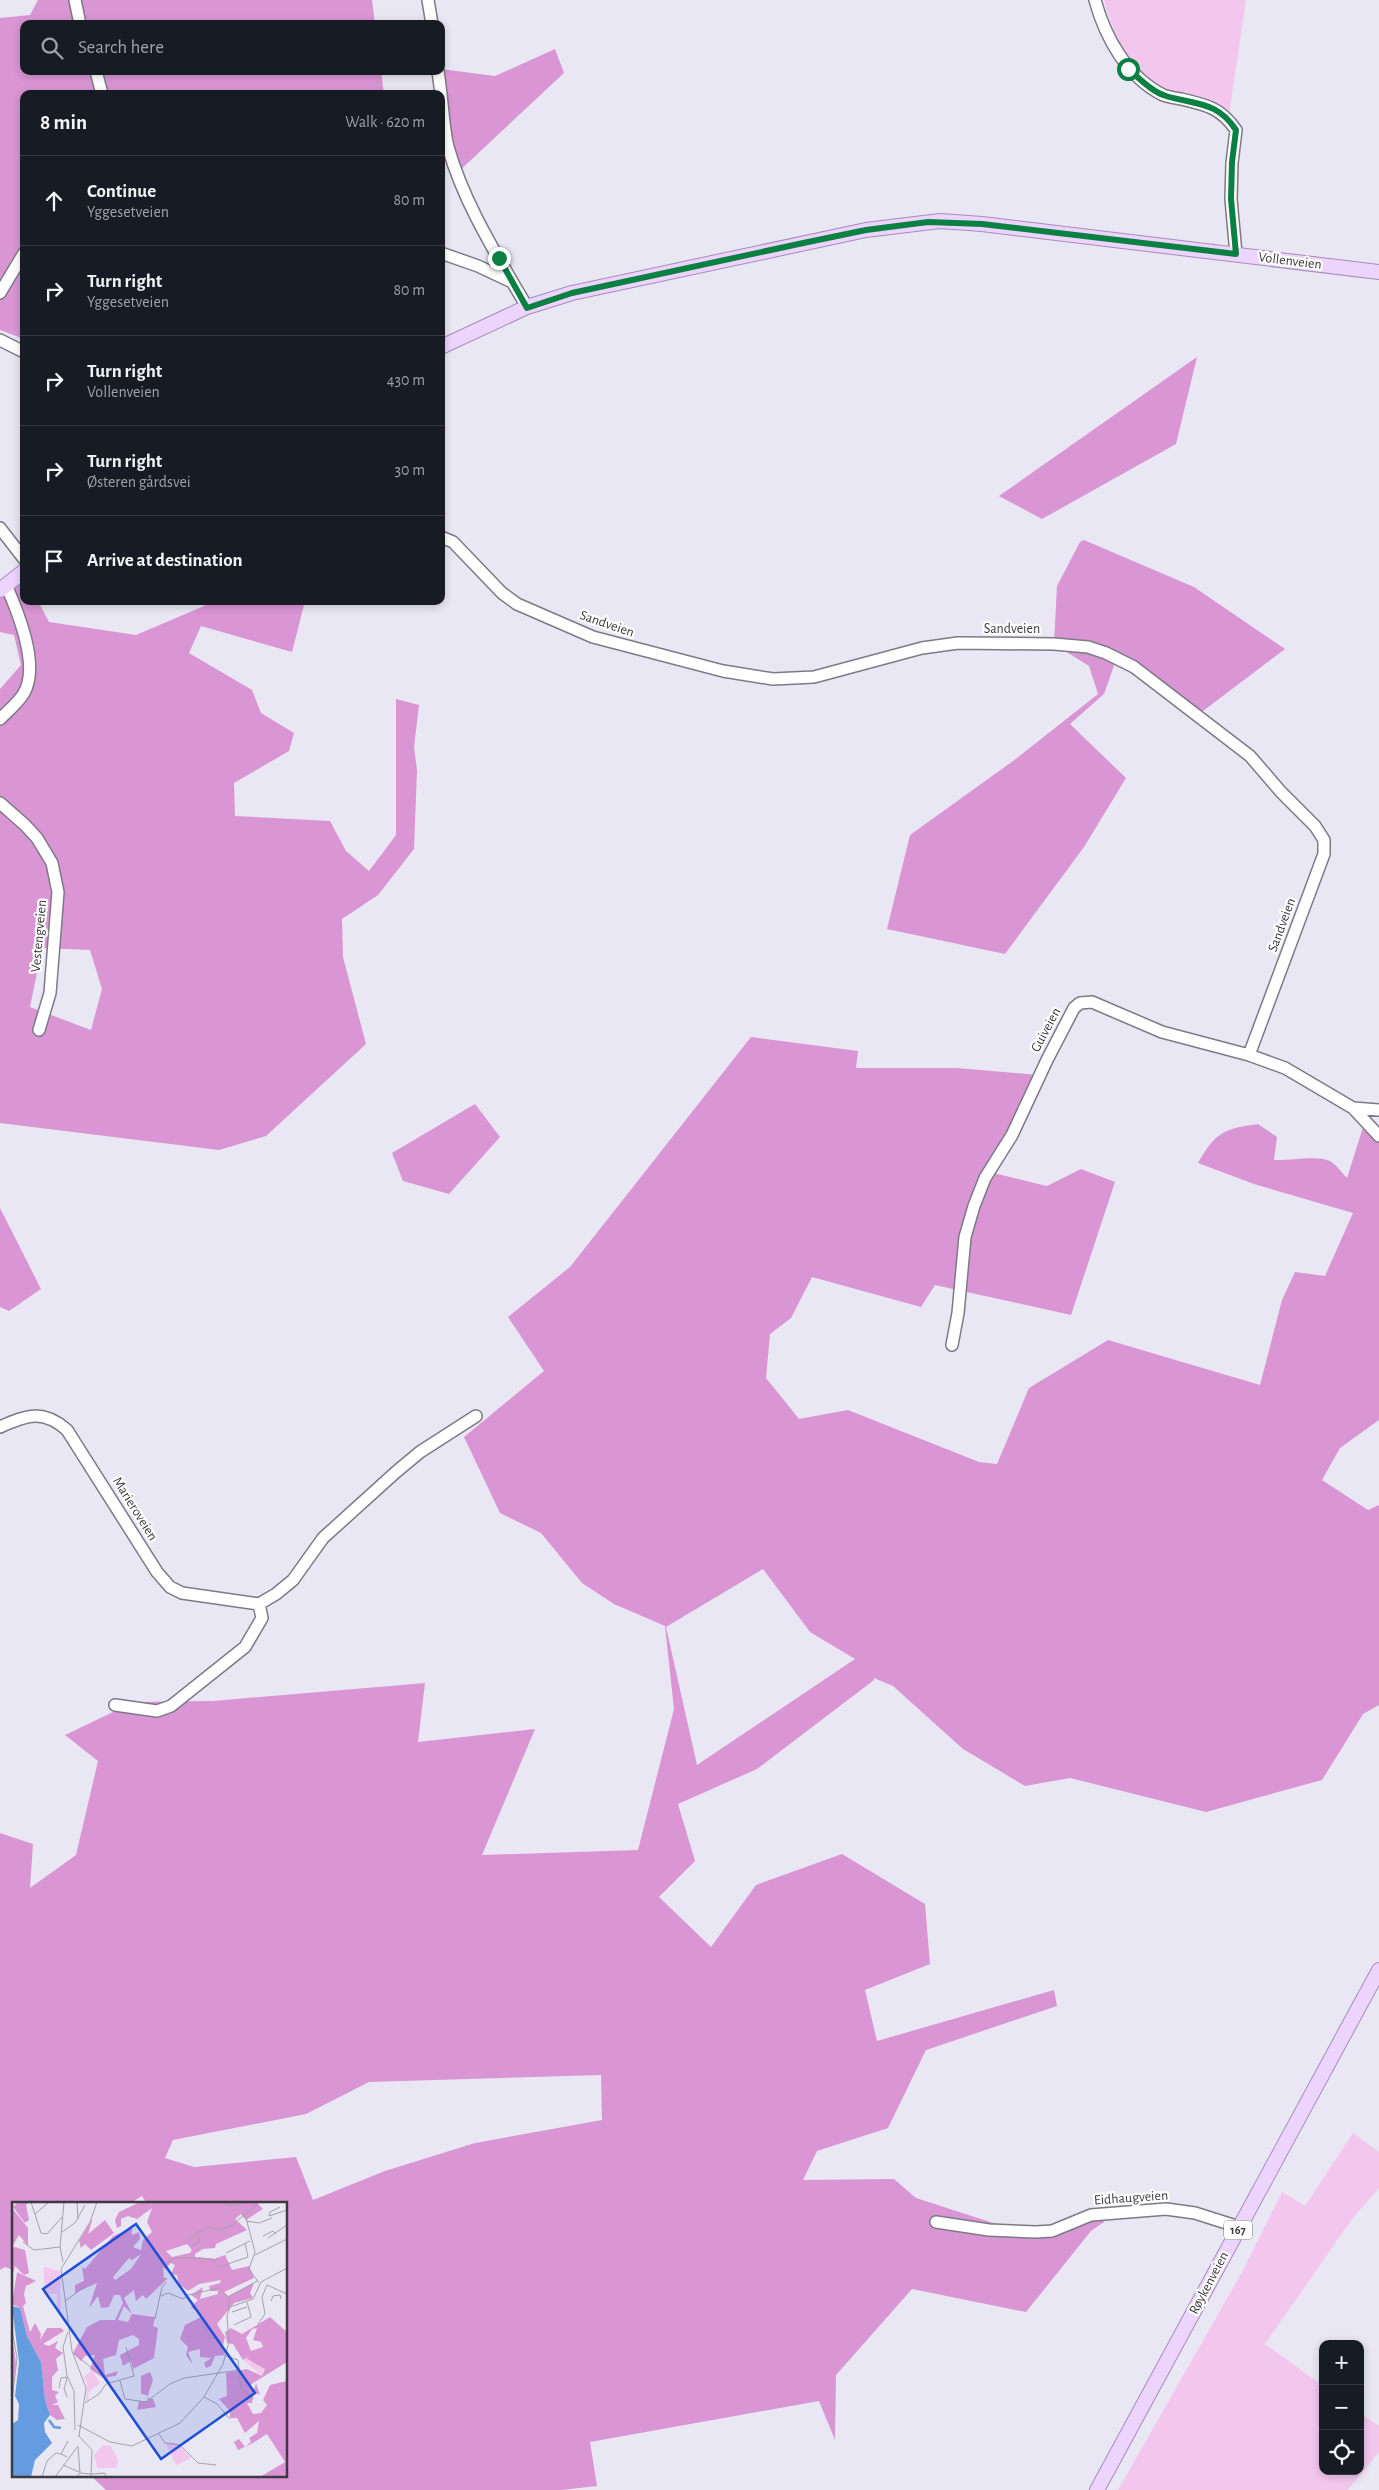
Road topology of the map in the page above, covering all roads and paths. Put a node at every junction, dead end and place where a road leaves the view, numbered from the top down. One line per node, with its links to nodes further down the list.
1 (75, 0): 4 (street)
2 (428, 0): 5 (street)
3 (1095, 0): 12 (street)
4 (79, 20)
5 (431, 20)
6 (97, 75): 8 (street)
7 (439, 75): 9 (street)
8 (101, 90)
9 (440, 90)
10 (445, 124): 15 (street)
11 (445, 254): 15 (street)
12 (1236, 254): 14 (main road, Vollenveien); 17 (main road, Vollenveien)
13 (20, 259): 16 (street)
14 (1379, 272)
15 (512, 282): 17 (street)
16 (0, 293)
17 (527, 308): 19 (main road, Vollenveien)
18 (0, 340): 20 (street)
19 (445, 345)
20 (20, 350)
21 (0, 528): 23 (street)
22 (445, 539): 29 (street, Sandveien)
23 (20, 554)
24 (20, 574): 25 (main road)
25 (3, 587): 26 (street)
26 (0, 719)
27 (0, 803): 28 (street, Vestengveien)
28 (39, 1030)
29 (1249, 1055): 30 (street, Guiveien); 33 (street, Guiveien)
30 (1353, 1108): 31 (street, Guiveien); 32 (street)
31 (1379, 1110)
32 (1379, 1136)
33 (952, 1345)
34 (476, 1416): 36 (street)
35 (0, 1427): 36 (street, Marieroveien)
36 (259, 1604): 37 (street)
37 (114, 1705)
38 (1379, 1970): 40 (main road, Røykenveien / 167)
39 (936, 2222): 40 (street, Eidhaugveien)
40 (1239, 2227): 41 (main road, Røykenveien / 167)
41 (1098, 2490)

